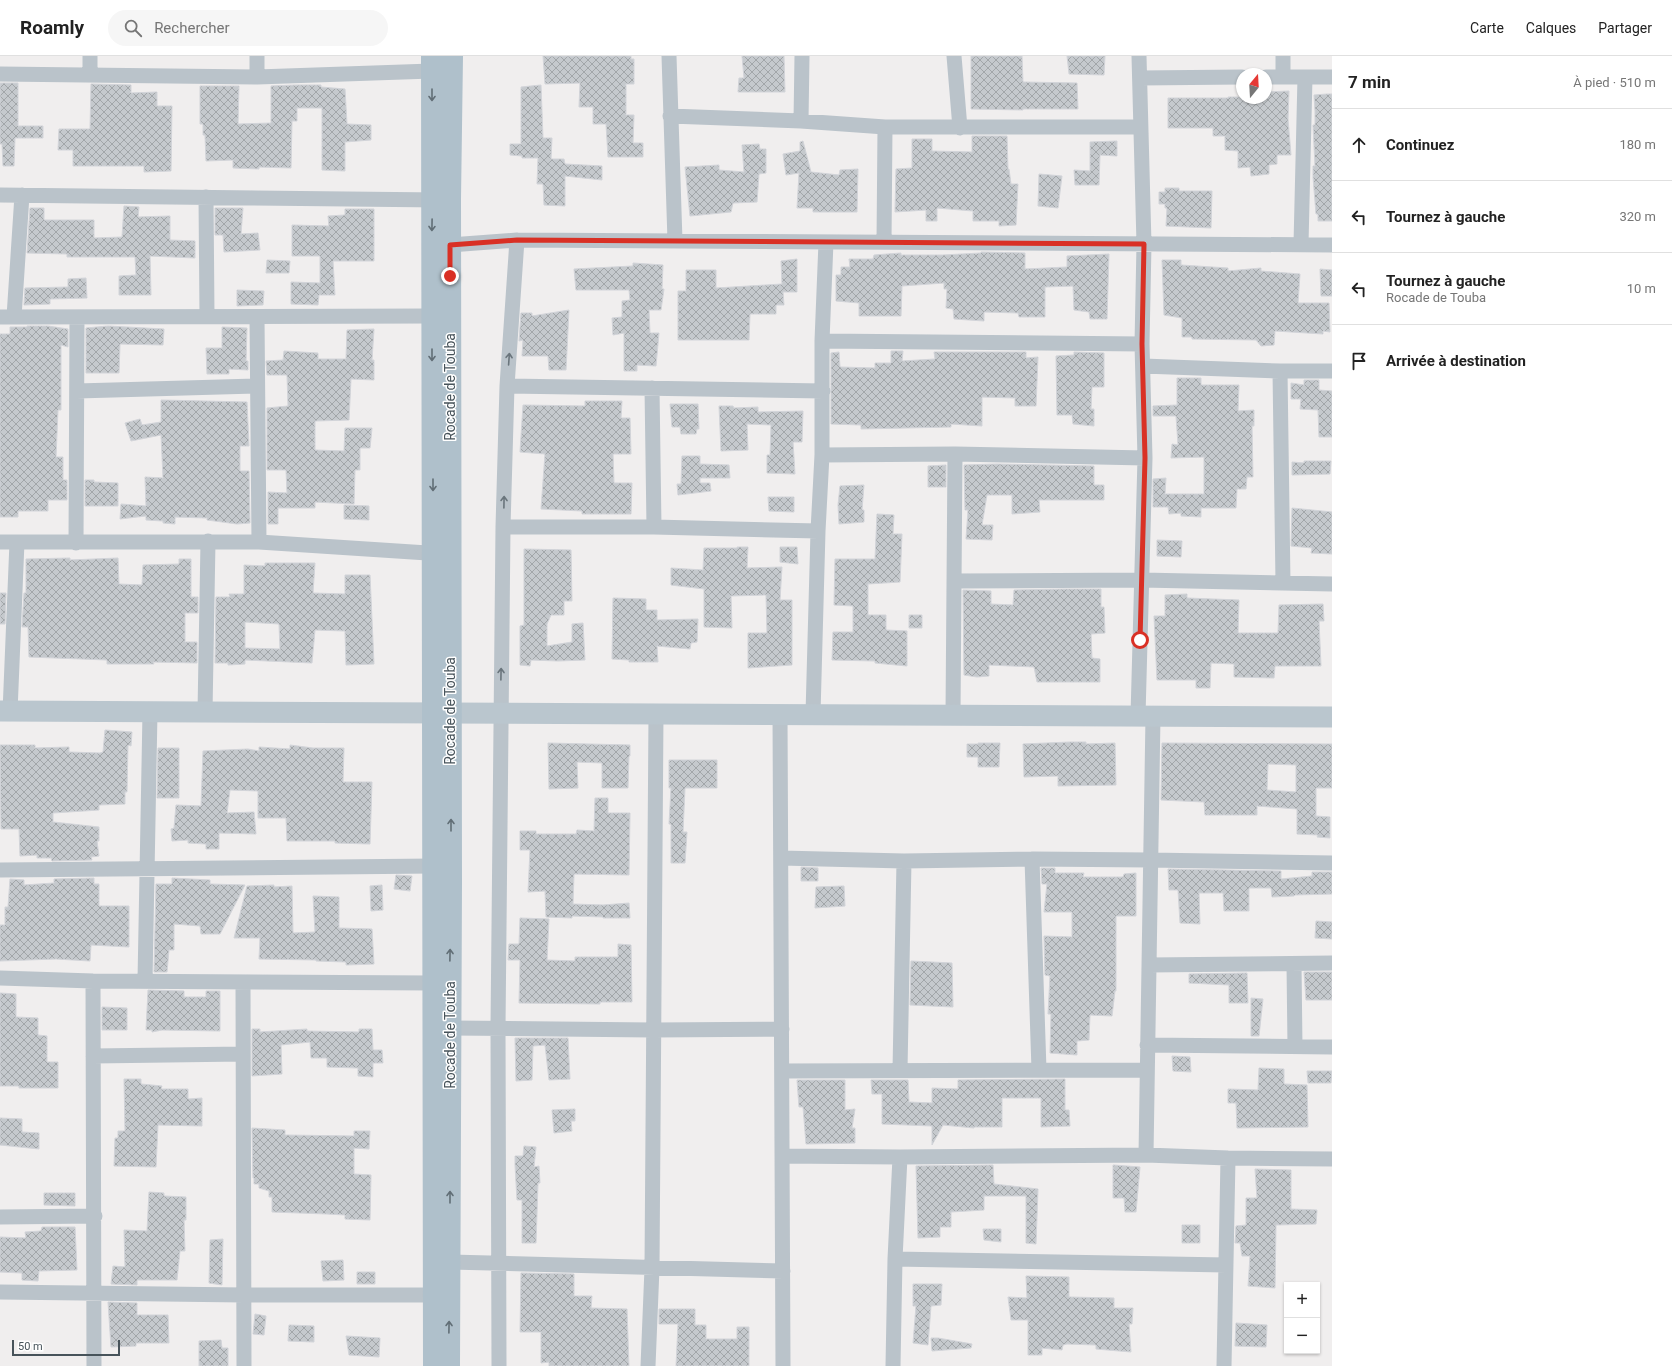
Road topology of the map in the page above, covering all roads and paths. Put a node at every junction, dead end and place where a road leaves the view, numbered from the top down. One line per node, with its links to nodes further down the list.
1 (90, 56): 11 (street)
2 (257, 56): 12 (street)
3 (452, 56): 27 (main road, Rocade de Touba)
4 (669, 56): 19 (street)
5 (802, 56): 20 (street)
6 (954, 56): 23 (street)
7 (1139, 56): 17 (street)
8 (1283, 56): 14 (street)
9 (432, 63): 12 (street); 27 (main road, Rocade de Touba, one-way to 27)
10 (0, 74): 11 (street)
11 (90, 75): 12 (street)
12 (257, 77)
13 (1272, 77): 14 (street)
14 (1283, 77): 15 (street)
15 (1305, 77): 16 (street); 33 (street)
16 (1332, 77)
17 (1140, 78): 18 (street); 22 (street)
18 (1236, 78)
19 (670, 116): 20 (street); 29 (street)
20 (801, 121): 21 (street)
21 (885, 127): 23 (street); 31 (street)
22 (1141, 127): 23 (street); 32 (street)
23 (960, 128)
24 (0, 195): 25 (street)
25 (22, 195): 26 (street); 38 (street)
26 (206, 197): 27 (street); 36 (street)
27 (441, 200): 34 (main road, Rocade de Touba); 37 (main road, Rocade de Touba, one-way to 37)
28 (517, 240): 29 (street); 34 (street); 47 (street, one-way to 28)
29 (675, 241): 30 (street)
30 (826, 242): 31 (street); 41 (street)
31 (884, 242): 32 (street)
32 (1144, 244): 33 (street); 42 (street)
33 (1301, 244): 35 (street)
34 (450, 245): 62 (main road, Rocade de Touba)
35 (1332, 245)
36 (207, 316): 39 (street); 40 (street)
37 (431, 316): 40 (street); 62 (main road, Rocade de Touba, one-way to 62)
38 (7, 317): 39 (street)
39 (77, 317): 49 (street)
40 (257, 317): 46 (street)
41 (822, 341): 42 (street); 50 (street)
42 (1142, 344): 43 (street)
43 (1143, 366): 44 (street); 53 (street)
44 (1280, 371): 45 (street); 65 (street)
45 (1332, 372)
46 (257, 386): 49 (street); 60 (street)
47 (507, 386): 48 (street); 55 (street, one-way to 47)
48 (652, 388): 50 (street); 54 (street)
49 (77, 390): 61 (street)
50 (822, 391): 52 (street)
51 (955, 454): 52 (street); 53 (street); 64 (street)
52 (822, 455): 56 (street)
53 (1145, 458): 63 (street)
54 (654, 527): 55 (street); 56 (street)
55 (503, 528): 70 (street, one-way to 55)
56 (818, 531): 74 (street)
57 (208, 541): 60 (street); 61 (street); 69 (street)
58 (0, 542): 59 (street)
59 (17, 542): 61 (street); 67 (street)
60 (259, 542): 62 (street)
61 (76, 543)
62 (442, 554): 71 (main road, Rocade de Touba)
63 (1142, 580): 64 (street); 65 (street); 76 (street)
64 (954, 581): 75 (street)
65 (1283, 583): 66 (street)
66 (1332, 584)
67 (5, 712): 68 (street)
68 (150, 712): 69 (street); 84 (street)
69 (205, 712): 71 (street)
70 (501, 713): 71 (street); 72 (street); 95 (street)
71 (442, 714): 83 (main road, Rocade de Touba); 94 (main road, Rocade de Touba, one-way to 71)
72 (656, 714): 73 (street); 97 (street)
73 (780, 714): 74 (street); 78 (street)
74 (813, 714): 75 (street)
75 (953, 715): 76 (street)
76 (1145, 716): 77 (street); 80 (street)
77 (1332, 717)
78 (781, 858): 81 (street); 96 (street)
79 (1032, 859): 80 (street); 81 (street); 104 (street)
80 (1150, 860): 82 (street); 88 (street)
81 (904, 861): 103 (street)
82 (1332, 864)
83 (434, 866): 84 (street); 93 (main road, Rocade de Touba)
84 (147, 869): 85 (street); 91 (street)
85 (0, 870)
86 (1332, 963): 87 (street)
87 (1294, 964): 88 (street); 99 (street)
88 (1149, 965): 98 (street)
89 (0, 978): 90 (street)
90 (93, 981): 91 (street); 102 (street)
91 (145, 981): 92 (street)
92 (243, 982): 93 (street); 101 (street)
93 (432, 983): 123 (main road, Rocade de Touba)
94 (450, 1028): 95 (street); 115 (main road, Rocade de Touba, one-way to 94)
95 (498, 1028): 97 (street); 116 (street)
96 (782, 1029): 97 (street); 106 (street)
97 (653, 1030): 118 (street)
98 (1147, 1046): 99 (street); 105 (street)
99 (1295, 1047): 100 (street)
100 (1332, 1048)
101 (243, 1054): 102 (street); 122 (street)
102 (93, 1056): 112 (street)
103 (900, 1070): 104 (street); 106 (street)
104 (1039, 1070): 105 (street)
105 (1147, 1070): 108 (street)
106 (782, 1071): 107 (street)
107 (782, 1156): 109 (street); 119 (street)
108 (1146, 1156): 109 (street); 110 (street)
109 (900, 1157): 114 (street)
110 (1228, 1158): 111 (street); 117 (street)
111 (1332, 1159)
112 (95, 1216): 113 (street); 121 (street)
113 (0, 1217)
114 (896, 1258): 117 (street); 131 (street)
115 (450, 1262): 116 (street); 127 (main road, Rocade de Touba, one-way to 115)
116 (499, 1264): 118 (street); 128 (street)
117 (1226, 1265): 132 (street)
118 (652, 1268): 119 (street); 129 (street)
119 (783, 1271): 130 (street)
120 (0, 1292): 121 (street)
121 (94, 1293): 122 (street); 124 (street)
122 (244, 1295): 123 (street); 125 (street)
123 (433, 1295): 126 (main road, Rocade de Touba)
124 (94, 1366)
125 (244, 1366)
126 (434, 1366)
127 (449, 1366)
128 (499, 1366)
129 (648, 1366)
130 (783, 1366)
131 (893, 1366)
132 (1224, 1366)

